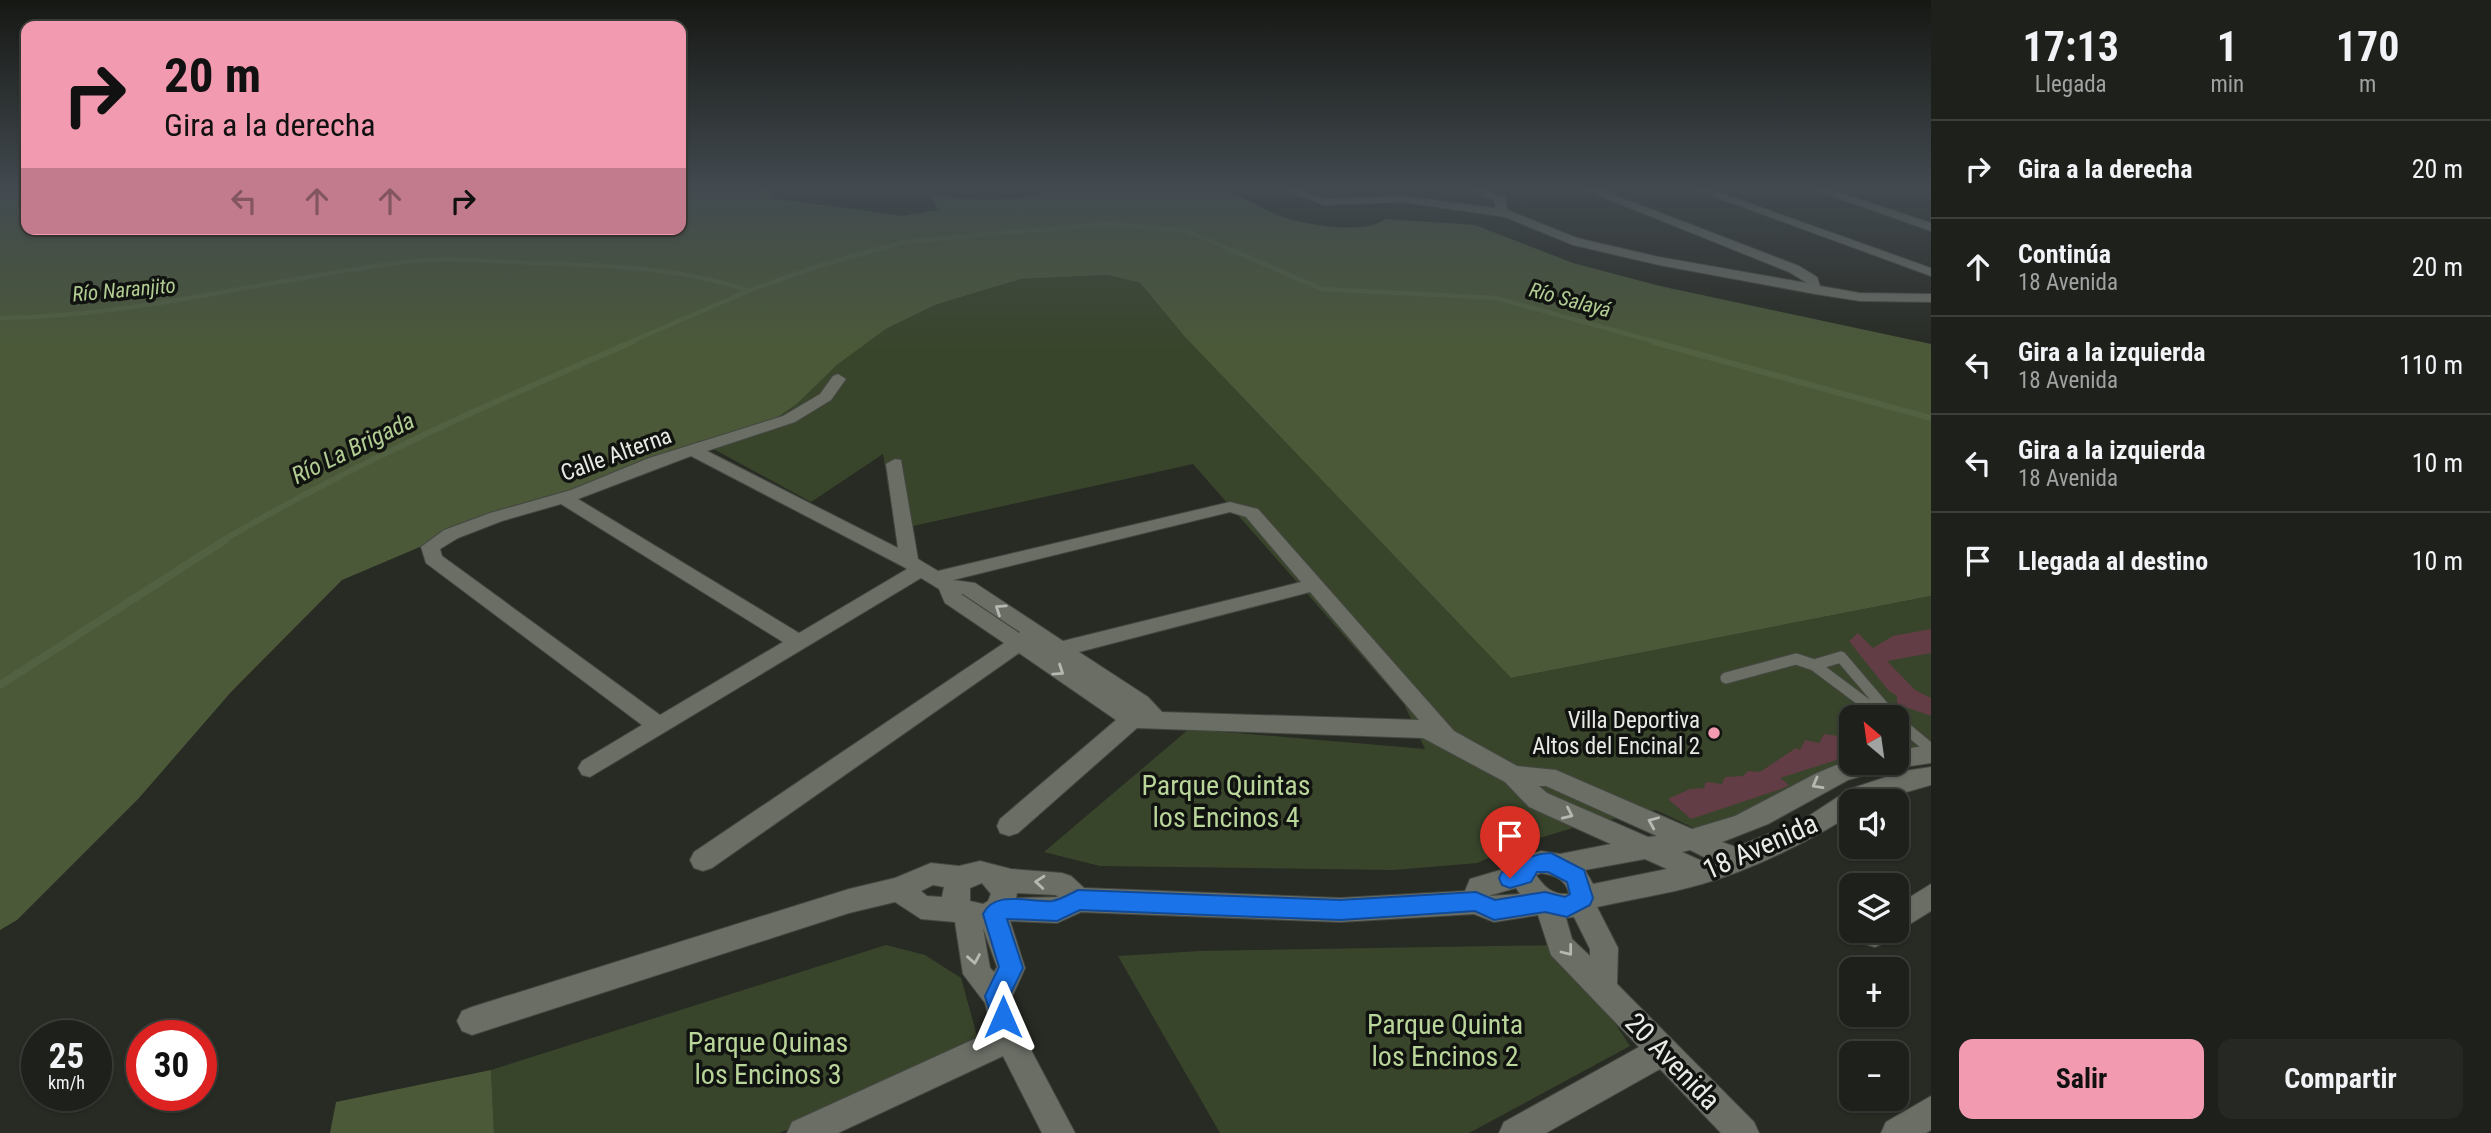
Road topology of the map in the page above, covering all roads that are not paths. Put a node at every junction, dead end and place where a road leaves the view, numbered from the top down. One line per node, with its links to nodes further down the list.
1 (1582, 243): 5 (street)
2 (1727, 243): 5 (street)
3 (1849, 243): 4 (street)
4 (1931, 272)
5 (1815, 290): 6 (street)
6 (1931, 298)
7 (838, 379): 8 (street, Calle Alterna)
8 (692, 450): 10 (street, Calle Alterna); 11 (street)
9 (895, 464): 11 (street)
10 (564, 498): 14 (street); 21 (street, Calle Alterna)
11 (929, 574): 12 (street); 13 (street); 14 (street)
12 (1314, 586): 15 (street); 23 (street)
13 (1027, 638): 15 (street); 20 (street, one-way to 20); 33 (street)
14 (800, 643): 21 (street)
15 (1061, 649): 20 (street)
16 (1814, 665): 17 (lane); 18 (lane); 19 (lane)
17 (1726, 678)
18 (1869, 705)
19 (1882, 705)
20 (1143, 719): 23 (street); 30 (street)
21 (658, 725): 26 (street)
22 (1909, 732): 24 (lane)
23 (1448, 738): 28 (street)
24 (1931, 752): 25 (street)
25 (1909, 757)
26 (590, 768)
27 (1839, 774): 31 (street, 18 Avenida, one-way to 31)
28 (1513, 775): 31 (street, one-way to 28); 32 (street, one-way to 32)
29 (1931, 776): 34 (street, 18 Avenida)
30 (1009, 826)
31 (1695, 840): 32 (street, 18 Avenida); 34 (street)
32 (1646, 850): 35 (street, 18 Avenida); 36 (street)
33 (703, 860)
34 (1738, 860): 36 (street, 18 Avenida)
35 (1560, 865): 37 (street, 18 Avenida); 43 (street)
36 (1702, 873): 43 (street, 18 Avenida)
37 (1523, 876): 44 (street, 18 Avenida); 45 (street)
38 (995, 877): 39 (street); 42 (street, one-way to 38); 46 (street)
39 (962, 878): 40 (street); 48 (street)
40 (900, 889): 48 (street); 51 (street)
41 (1931, 896): 47 (street)
42 (1078, 900): 44 (street, 18 Avenida); 46 (street)
43 (1581, 900): 45 (street, 18 Avenida); 49 (street)
44 (1476, 902): 45 (street, 18 Avenida)
45 (1546, 903): 49 (street, 20 Avenida, one-way to 49)
46 (997, 911): 48 (street); 50 (street)
47 (1909, 911)
48 (963, 913): 50 (street, one-way to 50)
49 (1603, 989): 53 (street, 20 Avenida)
50 (996, 996): 52 (street)
51 (472, 1021)
52 (1009, 1038): 55 (street); 56 (street)
53 (1664, 1050): 57 (street); 58 (street, 20 Avenida)
54 (1931, 1112): 59 (street)
55 (803, 1133)
56 (1059, 1133)
57 (1516, 1133)
58 (1743, 1133)
59 (1897, 1133)

